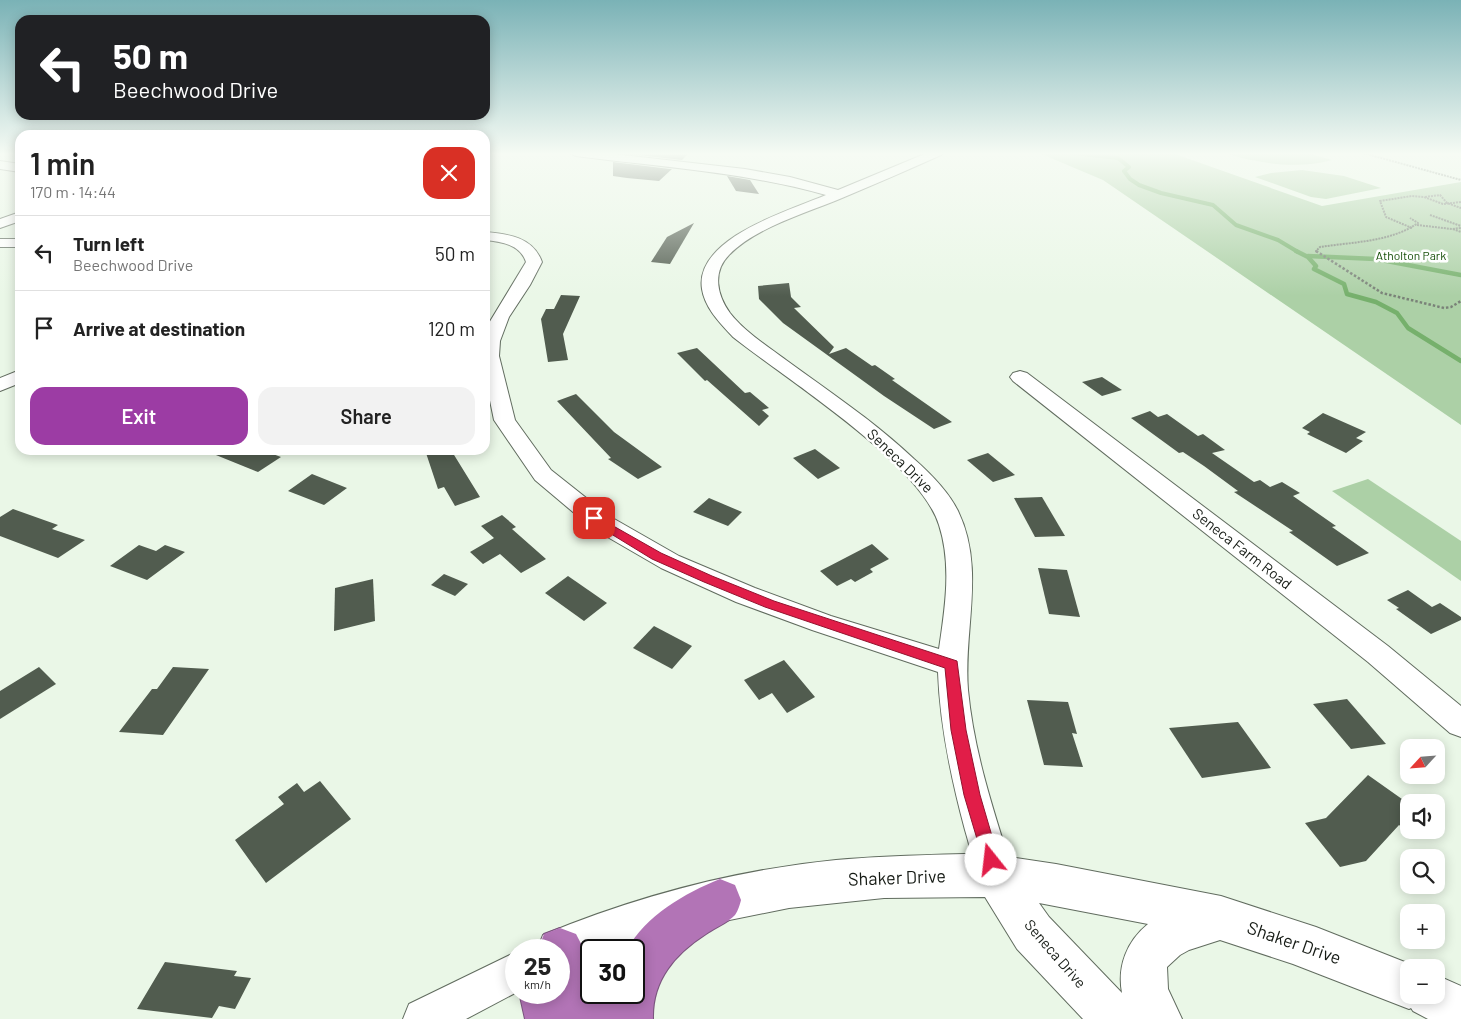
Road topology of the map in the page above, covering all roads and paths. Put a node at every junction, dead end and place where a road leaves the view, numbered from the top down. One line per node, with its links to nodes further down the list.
1 (827, 201): 26 (street, Seneca Drive)
2 (1382, 201): 14 (path)
3 (1434, 201): 6 (path)
4 (1446, 201): 6 (path)
5 (1461, 202): 6 (path)
6 (1449, 203): 7 (path)
7 (1461, 208)
8 (1430, 215): 13 (path)
9 (15, 218): 11 (street)
10 (1410, 218): 12 (path)
11 (0, 224)
12 (1416, 225): 14 (path); 15 (path)
13 (1461, 227): 15 (path)
14 (1413, 228): 20 (path)
15 (1452, 229): 16 (path)
16 (1461, 232)
17 (490, 237): 21 (street)
18 (0, 243): 19 (street)
19 (15, 243)
20 (1461, 302)
21 (490, 356)
22 (490, 356): 26 (street)
23 (1020, 377): 27 (street, Seneca Farm Road)
24 (15, 378): 25 (street)
25 (0, 385)
26 (952, 665): 28 (street, Seneca Drive)
27 (1461, 724)
28 (996, 876): 29 (street, Shaker Drive); 30 (street, Shaker Drive); 44 (street, Seneca Drive)
29 (720, 900): 31 (street, Shaker Drive); 32 (highway)
30 (1221, 918): 35 (street, Shaker Drive); 45 (street)
31 (570, 947)
32 (645, 961)
33 (570, 970): 42 (highway)
34 (505, 978): 40 (street)
35 (1400, 982)
36 (1445, 1002): 39 (street)
37 (545, 1004): 41 (highway)
38 (630, 1004): 43 (highway)
39 (1461, 1010)
40 (424, 1019)
41 (549, 1019)
42 (596, 1019)
43 (629, 1019)
44 (1115, 1019)
45 (1158, 1019)

